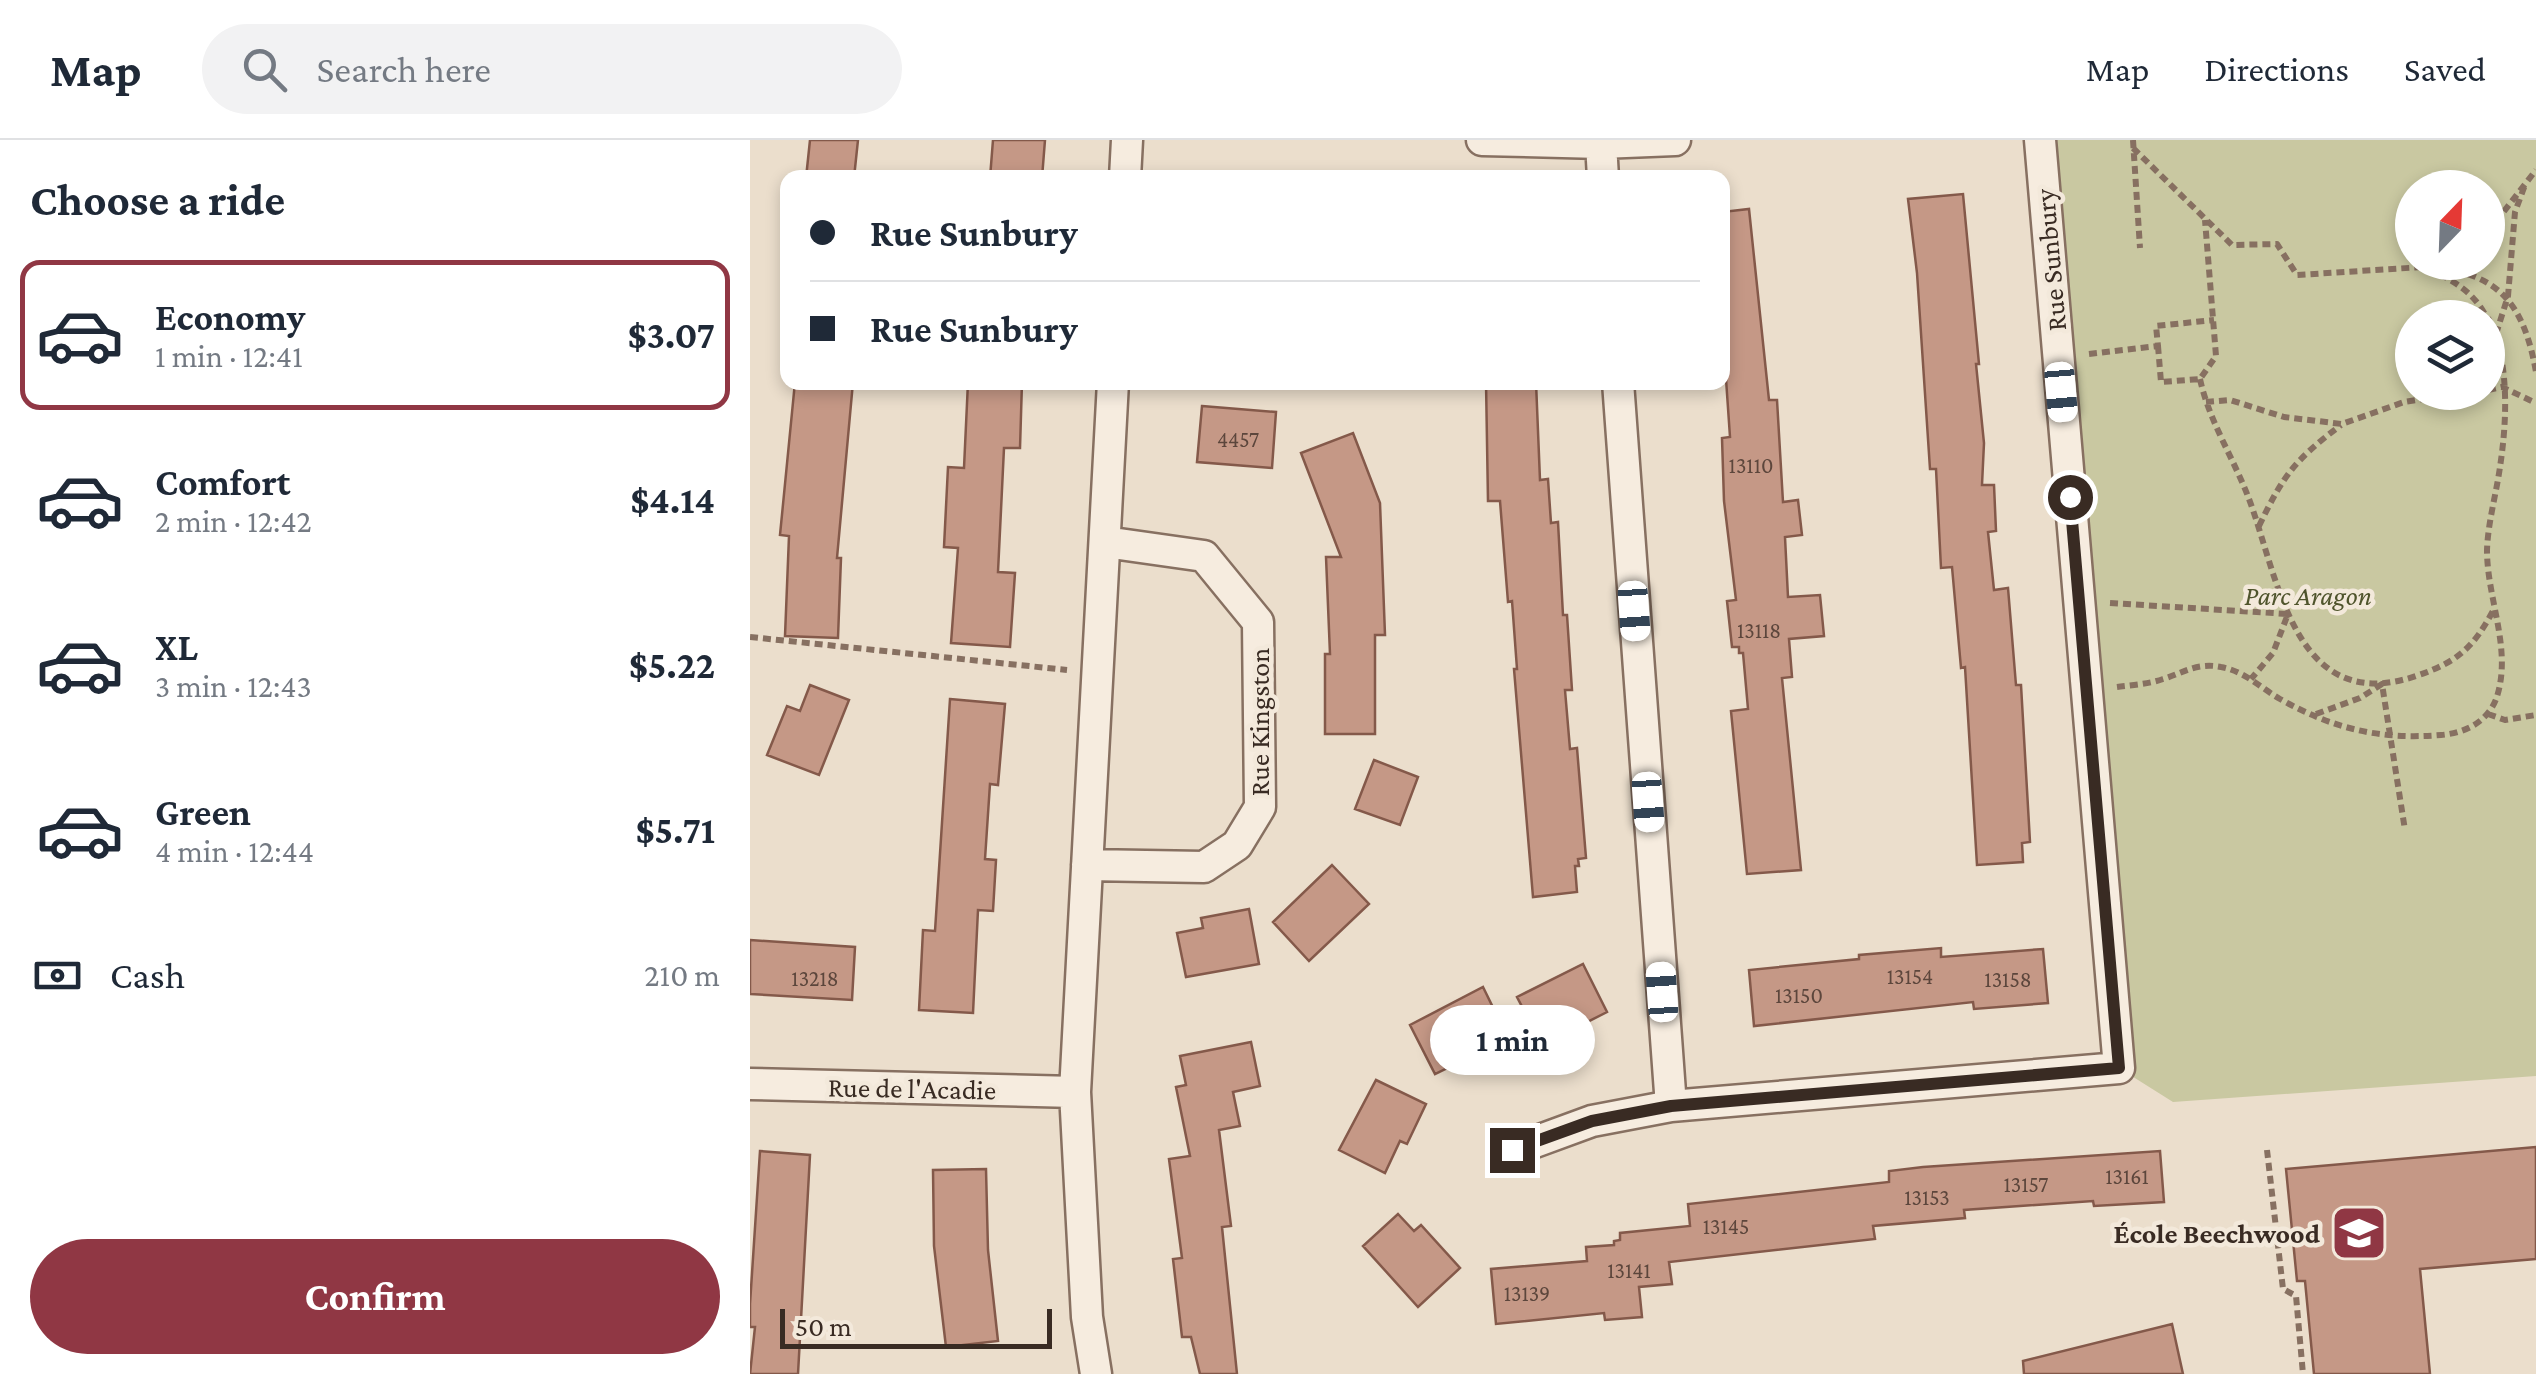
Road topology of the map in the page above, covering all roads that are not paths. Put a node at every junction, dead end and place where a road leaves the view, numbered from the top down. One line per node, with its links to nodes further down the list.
1 (1126, 140): 6 (street)
2 (1482, 140): 5 (street)
3 (1675, 140): 5 (street)
4 (2040, 140): 14 (street, Rue Sunbury)
5 (1601, 143): 7 (street)
6 (1124, 170)
7 (1603, 170)
8 (1113, 390): 10 (street)
9 (1619, 390): 14 (street)
10 (1105, 542): 11 (street); 11 (street, Rue Kingston)
11 (1087, 865): 13 (street)
12 (750, 1084): 13 (street, Rue de l'Acadie)
13 (1075, 1092): 16 (street)
14 (1671, 1106): 15 (street, Rue Sunbury)
15 (1512, 1150)
16 (1096, 1374)

